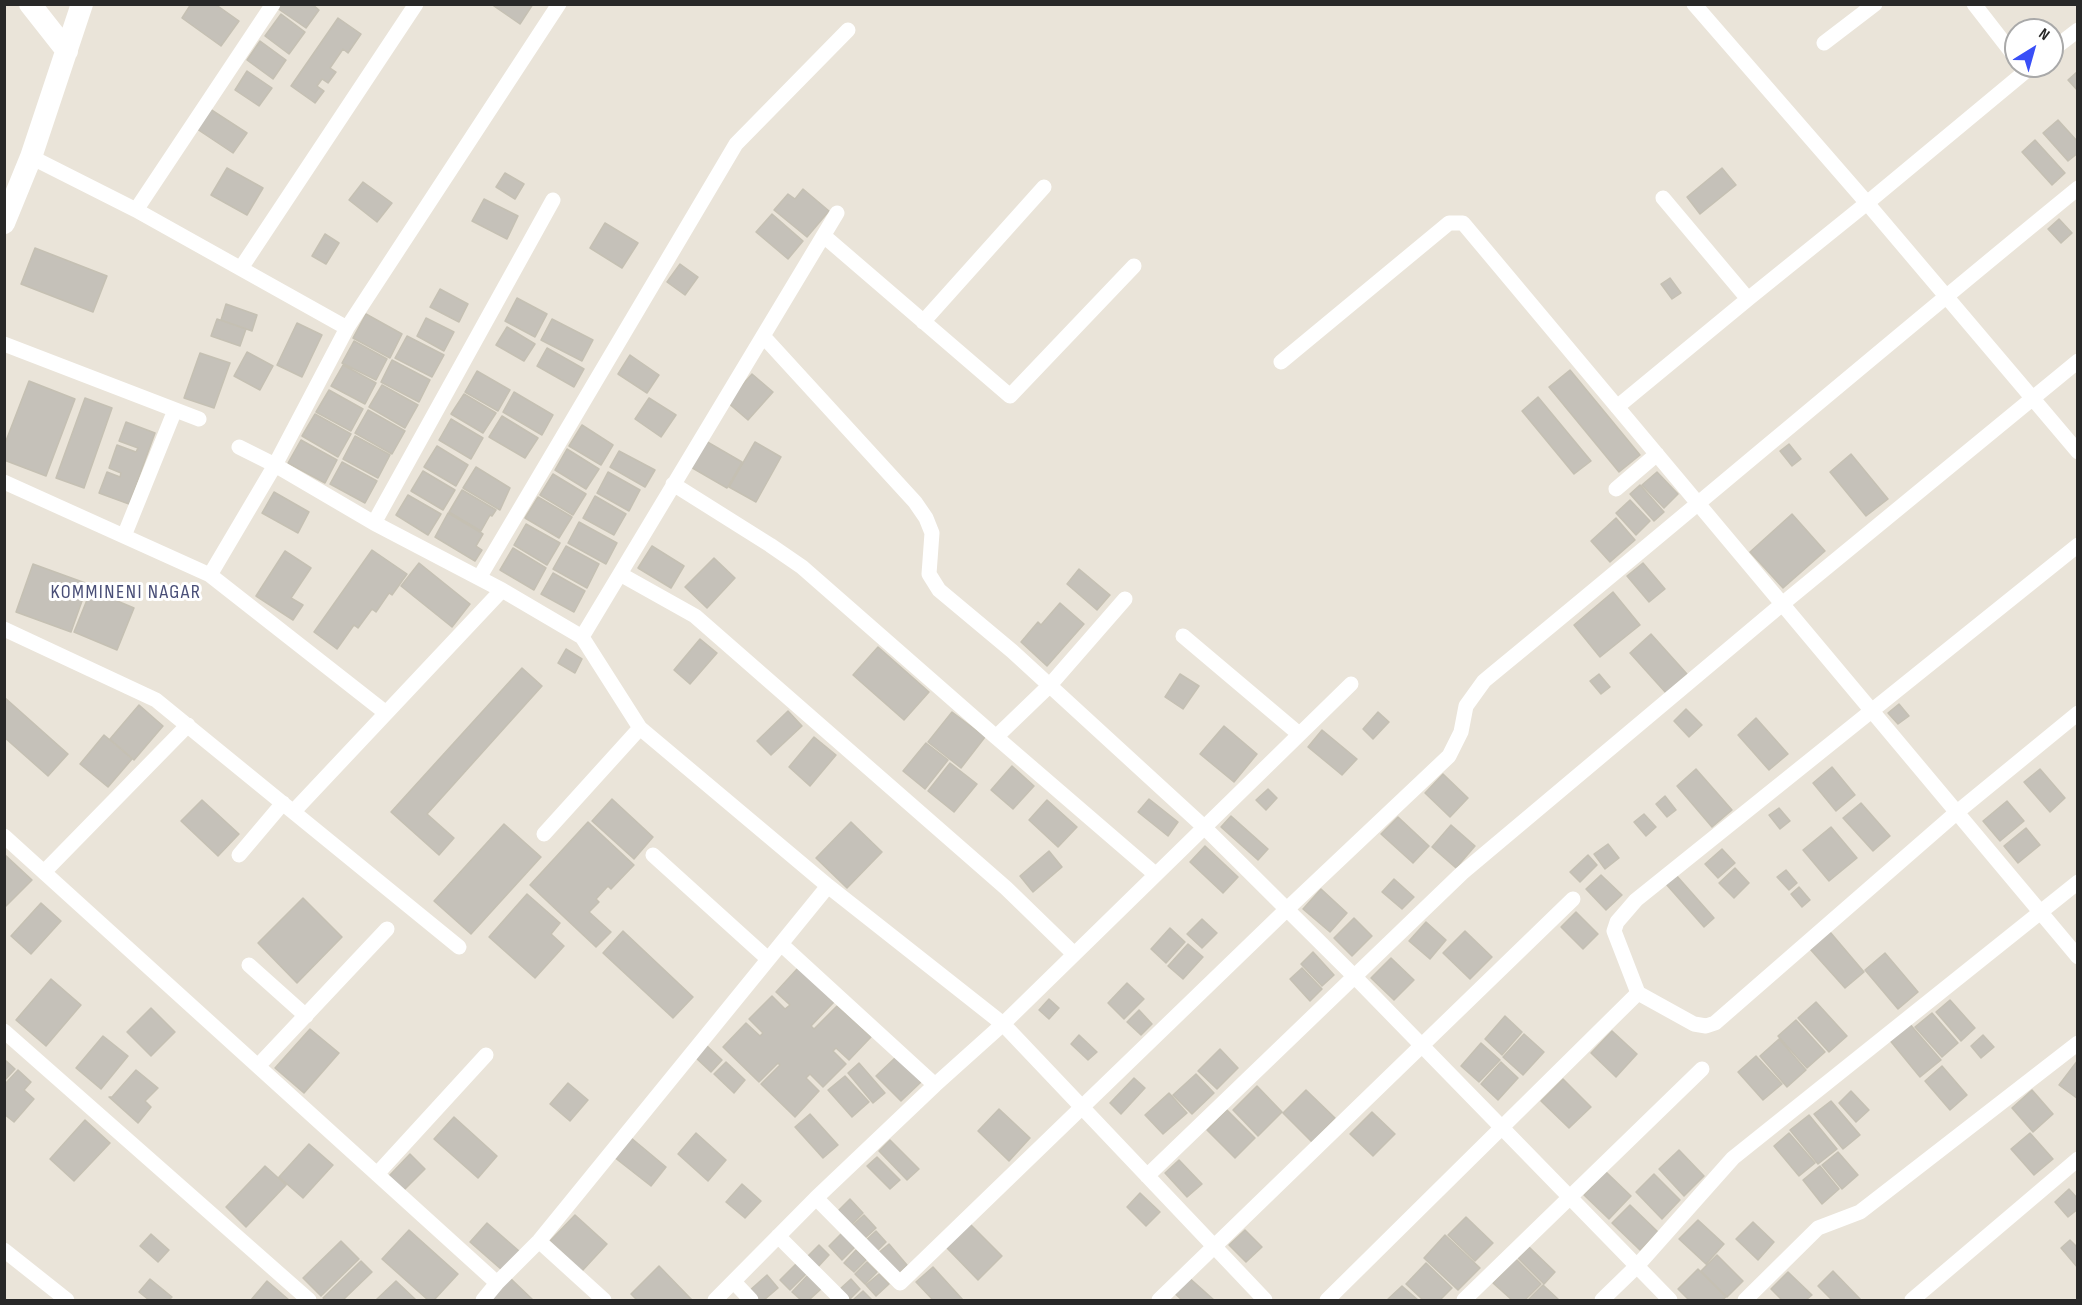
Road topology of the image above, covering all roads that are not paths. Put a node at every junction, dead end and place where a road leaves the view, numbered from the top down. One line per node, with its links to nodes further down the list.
1 (30, 4): 14 (street)
2 (82, 4): 14 (street)
3 (273, 4): 22 (street)
4 (416, 4): 27 (street)
5 (559, 4): 31 (street)
6 (1694, 4): 21 (street)
7 (1875, 4): 12 (street)
8 (1974, 4): 13 (street)
9 (848, 30): 53 (street)
10 (2078, 30): 11 (street)
11 (2064, 41)
12 (1824, 43)
13 (2004, 43)
14 (67, 51): 16 (street)
15 (2015, 78): 21 (street)
16 (31, 157): 22 (street); 24 (street)
17 (1044, 187): 30 (street)
18 (2078, 188): 28 (street)
19 (1663, 198): 29 (street)
20 (553, 200): 48 (street)
21 (1867, 203): 28 (street); 29 (street)
22 (136, 210): 27 (street)
23 (837, 213): 25 (street)
24 (4, 224)
25 (824, 236): 30 (street); 32 (street)
26 (1134, 266): 30 (street)
27 (241, 268): 31 (street)
28 (1945, 296): 36 (street); 47 (street)
29 (1748, 299): 37 (street)
30 (923, 322)
31 (347, 328): 43 (street)
32 (763, 336): 45 (street); 61 (street)
33 (4, 344): 38 (street)
34 (2078, 361): 36 (street)
35 (1281, 362): 37 (street)
36 (2033, 397): 41 (street); 56 (street)
37 (1617, 407): 42 (street)
38 (175, 410): 39 (street); 49 (street)
39 (199, 419)
40 (239, 447): 43 (street)
41 (2078, 452)
42 (1657, 454): 46 (street); 47 (street)
43 (275, 465): 48 (street); 52 (street)
44 (4, 482): 49 (street)
45 (673, 484): 51 (street); 68 (street)
46 (1616, 489)
47 (1699, 505): 56 (street); 81 (street)
48 (374, 523): 53 (street)
49 (124, 536): 52 (street)
50 (2078, 545): 62 (street)
51 (620, 574): 59 (street); 86 (street)
52 (210, 575): 63 (street)
53 (479, 578): 54 (street)
54 (502, 590): 59 (street); 63 (street)
55 (1125, 599): 61 (street)
56 (1781, 605): 62 (street); 90 (street)
57 (4, 629): 65 (street)
58 (1183, 636): 67 (street)
59 (582, 637): 66 (street)
60 (1351, 684): 67 (street)
61 (1050, 685): 68 (street); 71 (street)
62 (1872, 712): 70 (street); 91 (street)
63 (386, 713): 69 (street)
64 (2078, 713): 70 (street)
65 (188, 725): 69 (street); 76 (street)
66 (640, 728): 72 (street); 79 (street)
67 (1299, 734): 71 (street)
68 (996, 737): 77 (street)
69 (289, 807): 74 (street); 85 (street)
70 (1956, 813): 82 (street); 91 (street)
71 (1204, 827): 77 (street); 81 (street)
72 (544, 834)
73 (4, 836): 76 (street)
74 (239, 855)
75 (652, 855): 88 (street)
76 (44, 872): 98 (street)
77 (1155, 874): 86 (street)
78 (2078, 882): 82 (street)
79 (828, 885): 84 (street); 93 (street)
80 (1573, 898): 96 (street)
81 (1286, 910): 90 (street); 101 (street)
82 (2040, 913): 87 (street); 112 (street)
83 (387, 929): 92 (street)
84 (781, 944): 88 (street); 100 (street)
85 (459, 947)
86 (1074, 954): 93 (street)
87 (2078, 957)
88 (768, 959): 109 (street)
89 (249, 965): 92 (street)
90 (1355, 977): 96 (street); 105 (street)
91 (1638, 993): 102 (street)
92 (306, 1016): 98 (street)
93 (1003, 1024): 100 (street); 101 (street)
94 (4, 1031): 116 (street)
95 (2078, 1043): 128 (street)
96 (1422, 1046): 102 (street); 110 (street)
97 (486, 1055): 104 (street)
98 (258, 1066): 104 (street)
99 (1702, 1069): 107 (street)
100 (935, 1085): 106 (street)
101 (1082, 1108): 105 (street); 106 (street)
102 (1501, 1127): 107 (street); 124 (street)
103 (2076, 1164): 129 (street)
104 (377, 1174): 114 (street)
105 (1147, 1176): 110 (street)
106 (816, 1198): 108 (street)
107 (1570, 1198): 112 (street); 125 (street)
108 (778, 1236): 113 (street); 121 (street)
109 (539, 1241): 114 (street); 118 (street)
110 (1213, 1246): 122 (street); 123 (street)
111 (4, 1250): 115 (street)
112 (1637, 1266): 126 (street); 127 (street)
113 (734, 1282): 119 (street); 120 (street)
114 (497, 1283): 117 (street)
115 (67, 1300)
116 (309, 1300)
117 (483, 1300)
118 (604, 1300)
119 (715, 1300)
120 (751, 1300)
121 (842, 1300)
122 (1159, 1300)
123 (1265, 1300)
124 (1327, 1300)
125 (1464, 1300)
126 (1602, 1300)
127 (1670, 1300)
128 (1745, 1300)
129 (1912, 1300)

